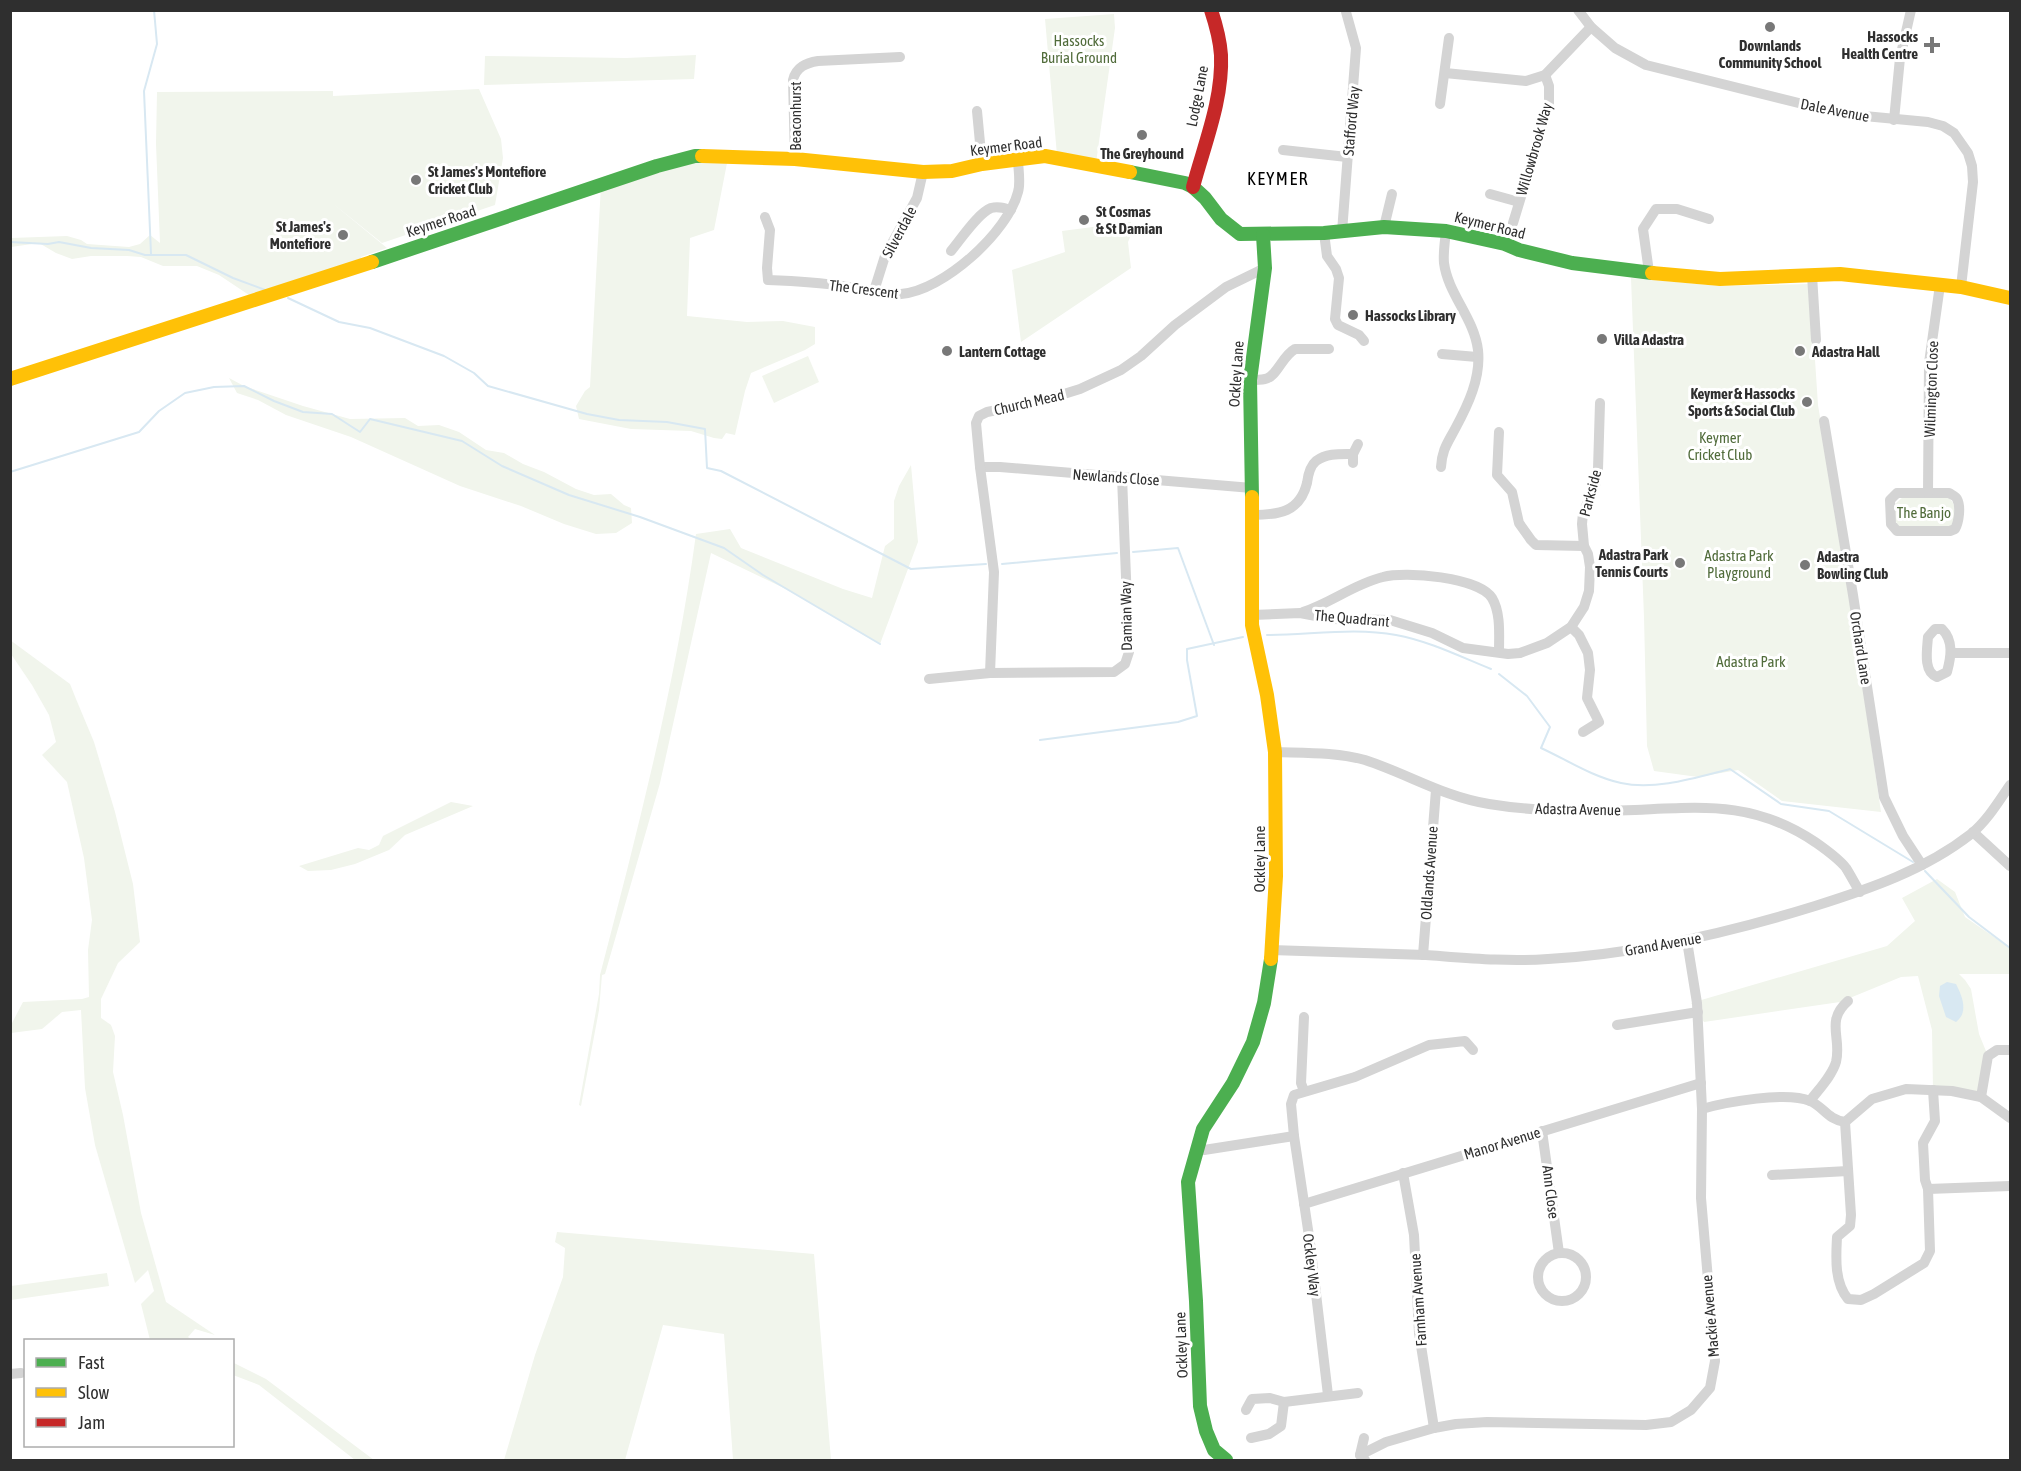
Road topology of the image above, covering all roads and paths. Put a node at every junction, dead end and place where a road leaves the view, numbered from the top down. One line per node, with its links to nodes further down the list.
1 (1211, 10): 19 (main road, Lodge Lane)
2 (1578, 10): 5 (street, Dale Avenue)
3 (1911, 10): 12 (street)
4 (1346, 12): 14 (street, Stafford Way)
5 (1591, 27): 9 (street); 12 (street, Dale Avenue)
6 (1449, 38): 8 (street)
7 (900, 57): 15 (street, Beaconhurst)
8 (1445, 73): 9 (street); 10 (street)
9 (1545, 75): 22 (street, Willowbrook Way)
10 (1440, 104)
11 (977, 111): 17 (street)
12 (1894, 120): 37 (street, Dale Avenue)
13 (1283, 150): 14 (street)
14 (1347, 157): 29 (street, Stafford Way)
15 (795, 159): 18 (main road, Keymer Road); 45 (main road, Keymer Road)
16 (1018, 159): 17 (main road, Keymer Road); 19 (main road, Keymer Road); 23 (street, The Crescent)
17 (982, 164): 18 (main road, Keymer Road)
18 (923, 172): 38 (street, Silverdale)
19 (1193, 187): 31 (main road, Keymer Road)
20 (1392, 194): 27 (street)
21 (1490, 194): 22 (street)
22 (1520, 202): 26 (street, Willowbrook Way)
23 (1011, 210): 32 (street); 38 (street, The Crescent)
24 (765, 217): 38 (street, The Crescent)
25 (1709, 219): 34 (street)
26 (1512, 223)
27 (1384, 227): 28 (main road, Keymer Road); 29 (main road, Keymer Road)
28 (1446, 231): 34 (main road, Keymer Road); 44 (street)
29 (1342, 232): 30 (main road, Keymer Road)
30 (1324, 233): 31 (main road, Keymer Road); 41 (street)
31 (1263, 235): 33 (main road, Ockley Lane)
32 (951, 251)
33 (1265, 268): 46 (main road, Ockley Lane); 51 (street, Church Mead)
34 (1649, 273): 35 (main road, Keymer Road)
35 (1812, 275): 36 (main road, Keymer Road); 40 (street)
36 (1940, 285): 37 (main road, Keymer Road); 55 (street, Wilmington Close)
37 (1961, 287): 39 (main road, Keymer Road)
38 (874, 291)
39 (2010, 298)
40 (1816, 340)
41 (1364, 341)
42 (1329, 349): 46 (street)
43 (1442, 354): 44 (street)
44 (1477, 357): 52 (street)
45 (10, 379)
46 (1250, 380): 54 (main road, Ockley Lane)
47 (1600, 403): 57 (street, Parkside)
48 (1824, 421): 73 (street, Orchard Lane)
49 (1499, 432): 57 (street)
50 (1355, 454): 56 (street)
51 (980, 467): 53 (street, Newlands Close); 64 (street, Church Mead)
52 (1441, 467)
53 (1122, 477): 54 (street, Newlands Close); 64 (street, Damian Way)
54 (1252, 488): 56 (main road, Ockley Lane)
55 (1928, 493): 55 (street)
56 (1252, 515): 59 (main road, Ockley Lane)
57 (1584, 546): 60 (street, Parkside)
58 (1300, 614): 59 (street, The Quadrant); 61 (street, The Quadrant); 61 (street, The Quadrant)
59 (1252, 615): 69 (main road, Ockley Lane)
60 (1571, 627): 61 (street); 67 (street)
61 (1498, 652)
62 (1951, 653): 63 (street)
63 (2010, 653)
64 (990, 673): 65 (street, Damian Way)
65 (929, 679)
66 (1610, 717): 67 (street)
67 (1599, 722): 68 (street)
68 (1583, 732)
69 (1275, 752): 71 (street, Adastra Avenue); 77 (main road, Ockley Lane)
70 (2010, 784): 72 (street, Grand Avenue)
71 (1436, 790): 75 (street, Adastra Avenue); 78 (street, Oldlands Avenue)
72 (1973, 832): 73 (street, Grand Avenue); 74 (street)
73 (1922, 865): 75 (street, Grand Avenue)
74 (2010, 866)
75 (1860, 892): 76 (street, Grand Avenue)
76 (1687, 941): 78 (street, Grand Avenue); 80 (street, Mackie Avenue)
77 (1271, 950): 78 (street, Grand Avenue); 95 (main road, Ockley Lane)
78 (1423, 955)
79 (1848, 1001): 89 (street)
80 (1698, 1012): 82 (street); 85 (street, Mackie Avenue)
81 (1304, 1017): 87 (street)
82 (1617, 1025)
83 (1473, 1050): 87 (street)
84 (2010, 1050): 88 (street)
85 (1701, 1083): 90 (street, Mackie Avenue); 93 (street, Manor Avenue)
86 (1933, 1090): 88 (street); 92 (street); 100 (street)
87 (1304, 1091): 94 (street, Ockley Way)
88 (1981, 1097): 91 (street)
89 (1810, 1101): 90 (street); 92 (street)
90 (1702, 1109): 107 (street, Mackie Avenue)
91 (2010, 1118)
92 (1845, 1122): 96 (street)
93 (1542, 1131): 97 (street, Manor Avenue); 102 (street, Ann Close)
94 (1294, 1136): 95 (street); 101 (street, Ockley Way)
95 (1197, 1146): 111 (main road, Ockley Lane)
96 (1848, 1171): 98 (street); 100 (street)
97 (1403, 1173): 101 (street, Manor Avenue); 107 (street, Farnham Avenue)
98 (1772, 1175)
99 (2010, 1186): 100 (street)
100 (1928, 1189)
101 (1304, 1204): 104 (street, Ockley Way)
102 (1559, 1253): 102 (street)
103 (1358, 1393): 104 (street)
104 (1328, 1395): 105 (street)
105 (1284, 1402): 106 (street); 108 (street)
106 (1246, 1410)
107 (1434, 1428): 110 (street, Mackie Avenue)
108 (1251, 1438)
109 (1364, 1438): 110 (street)
110 (1363, 1458)
111 (1226, 1461)

